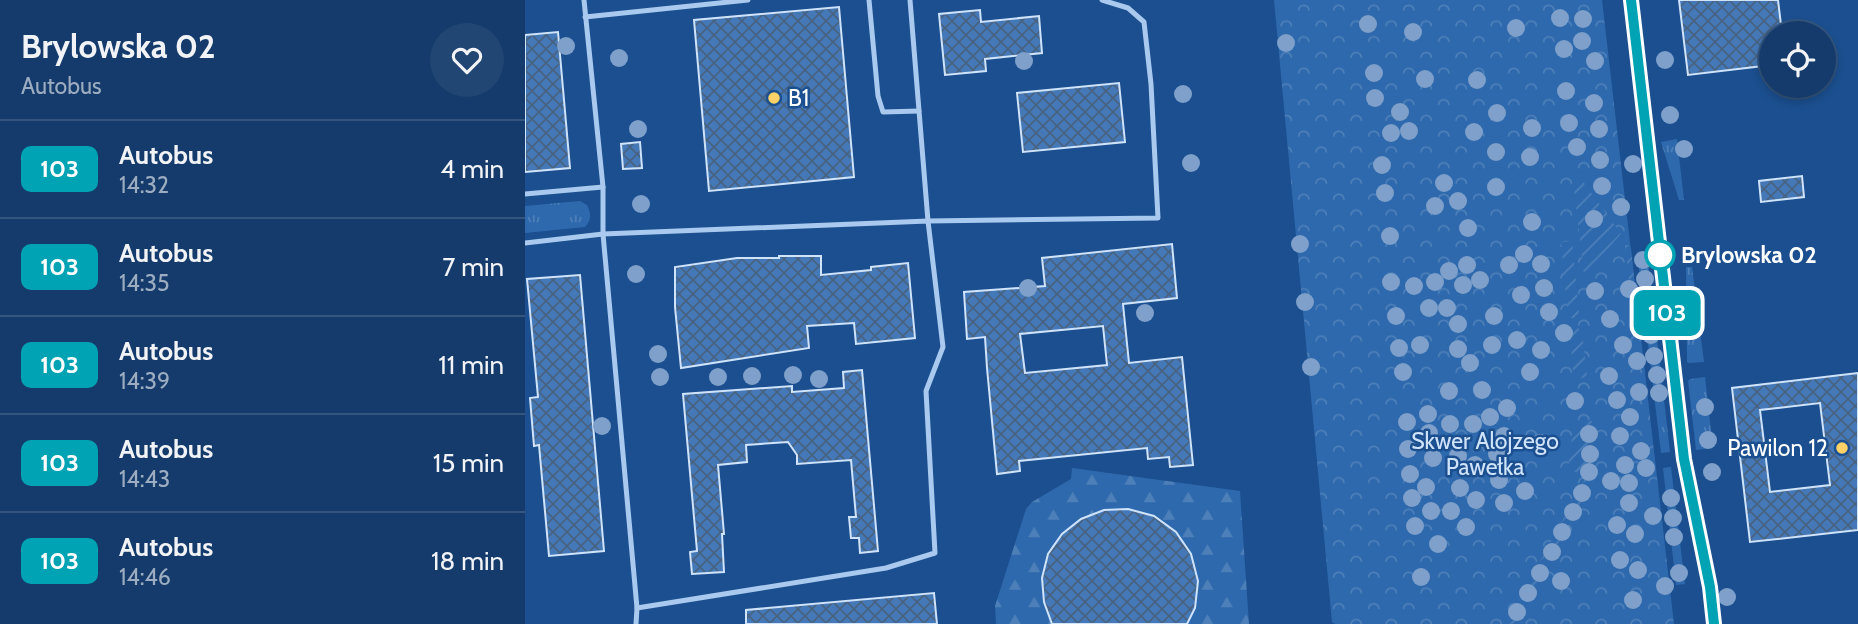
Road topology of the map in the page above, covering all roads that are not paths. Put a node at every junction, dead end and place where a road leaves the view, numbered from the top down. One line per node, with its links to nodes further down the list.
1 (584, 0): 7 (lane)
2 (748, 0): 7 (lane)
3 (869, 0): 8 (lane)
4 (910, 0): 8 (lane)
5 (1102, 0): 11 (lane)
6 (1631, 0): 16 (street)
7 (585, 17): 9 (lane)
8 (919, 111): 11 (lane)
9 (603, 187): 10 (lane); 12 (lane)
10 (525, 194)
11 (928, 221): 12 (lane); 14 (lane)
12 (603, 234): 13 (lane); 14 (lane)
13 (525, 243)
14 (637, 608): 15 (lane)
15 (636, 624)
16 (1714, 624)

